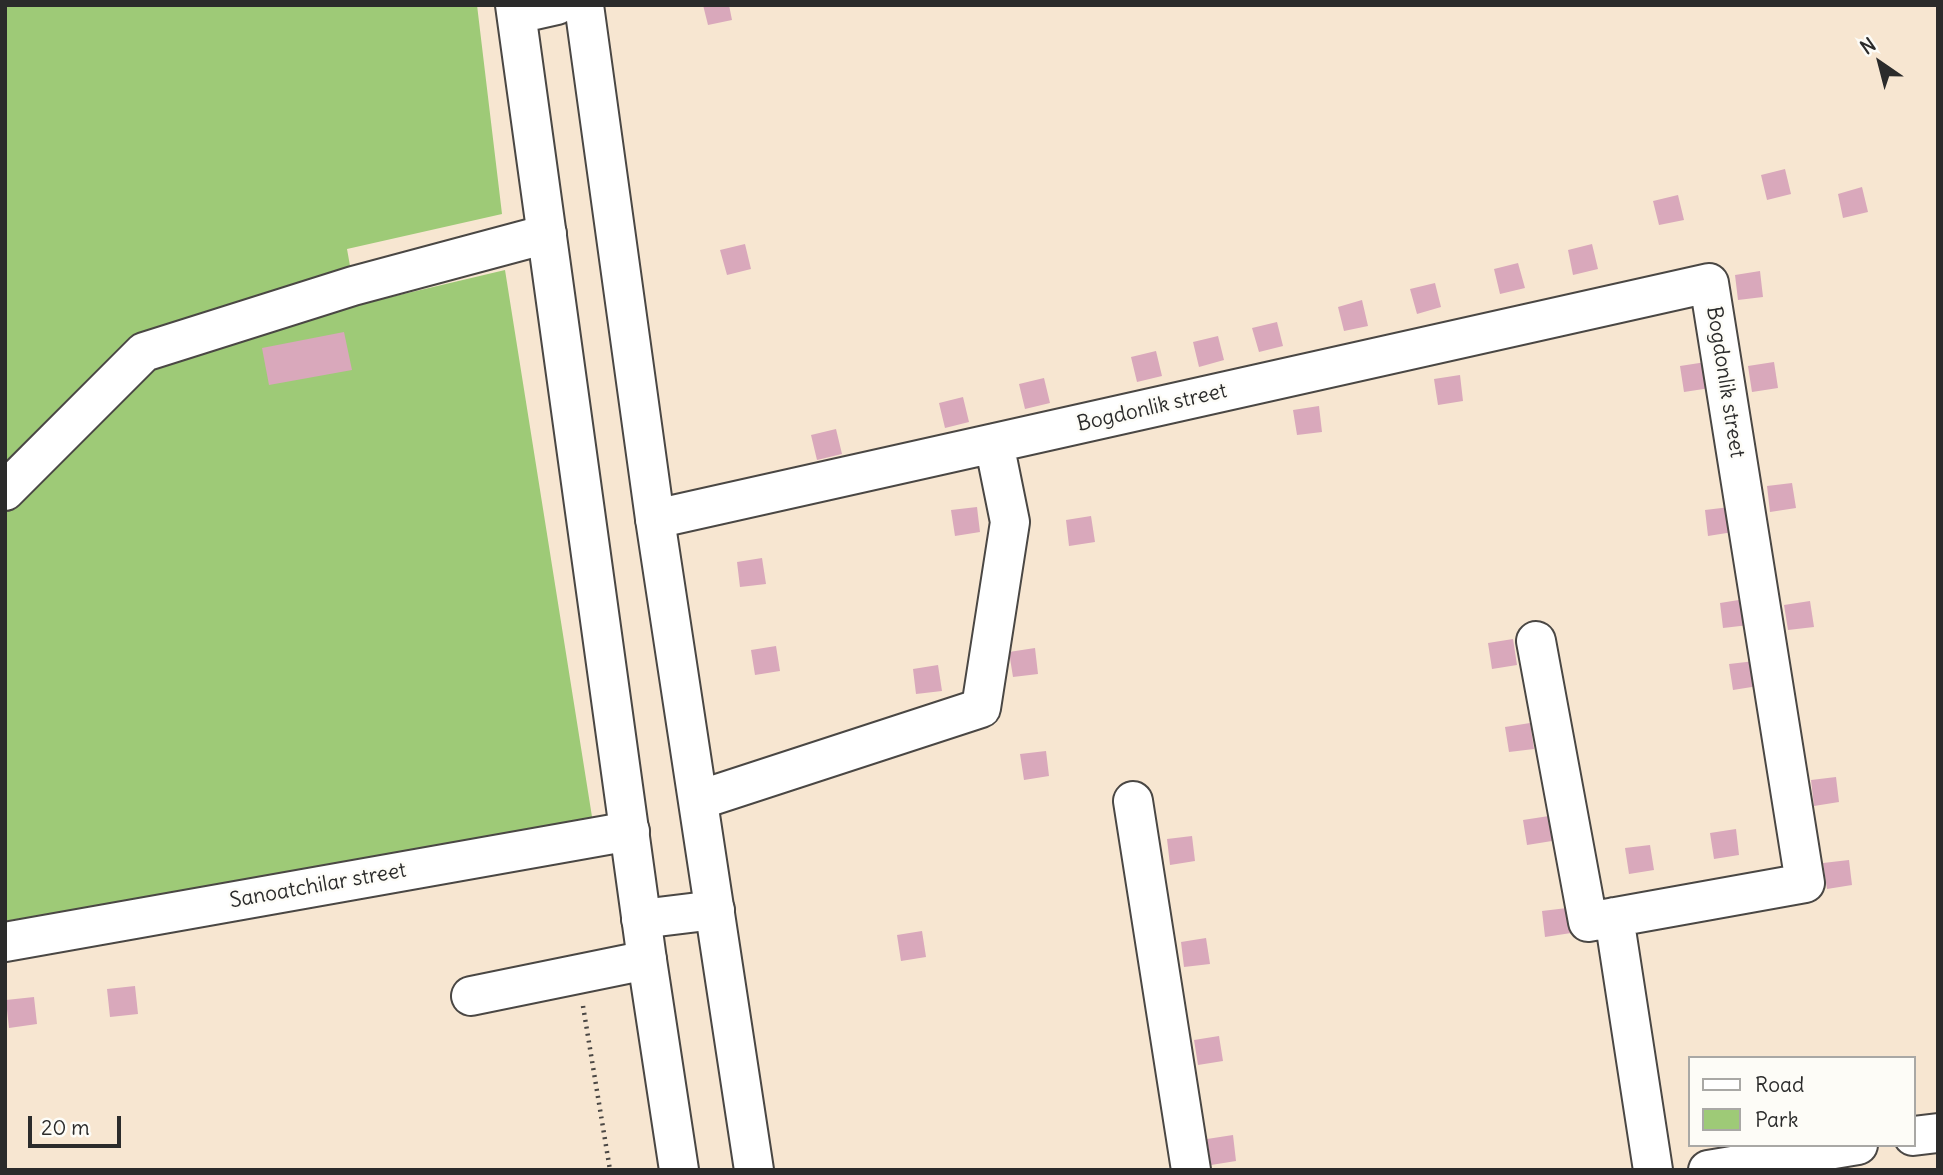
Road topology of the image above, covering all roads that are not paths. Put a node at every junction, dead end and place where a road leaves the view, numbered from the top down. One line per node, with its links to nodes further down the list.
1 (557, 5): 3 (street)
2 (584, 5): 7 (street)
3 (516, 10): 4 (street)
4 (547, 234): 6 (street); 11 (street)
5 (994, 443): 7 (street, Bogdonlik street); 9 (street); 13 (street, Bogdonlik street)
6 (5, 491)
7 (655, 519): 9 (street)
8 (1536, 641): 13 (street, Bogdonlik street)
9 (699, 800): 12 (street)
10 (1133, 801): 23 (street)
11 (630, 831): 14 (street); 15 (street, Sanoatchilar street)
12 (715, 910): 14 (street); 22 (street)
13 (1614, 917): 24 (street)
14 (642, 919): 16 (street)
15 (5, 942)
16 (647, 961): 17 (street); 21 (street)
17 (471, 996)
18 (1938, 1133): 19 (street)
19 (1915, 1136)
20 (1851, 1154): 25 (street)
21 (680, 1170)
22 (754, 1170)
23 (1191, 1170)
24 (1653, 1170)
25 (1708, 1170)

